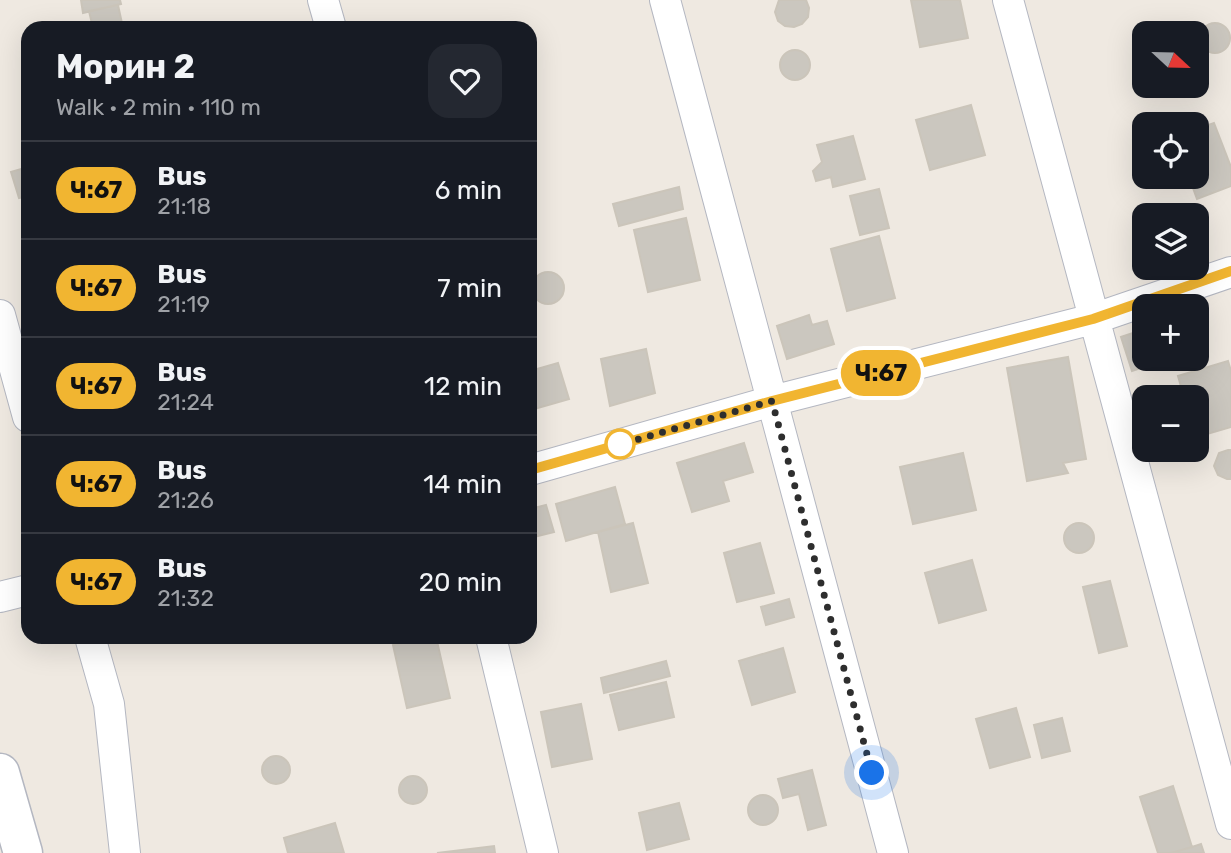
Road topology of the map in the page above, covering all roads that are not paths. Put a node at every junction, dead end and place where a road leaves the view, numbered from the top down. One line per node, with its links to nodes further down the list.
1 (323, 0): 4 (street)
2 (665, 0): 9 (street)
3 (1008, 0): 7 (street)
4 (329, 21)
5 (1231, 271): 7 (street)
6 (0, 315): 8 (street)
7 (1093, 319): 9 (street); 16 (street)
8 (21, 392)
9 (772, 401): 10 (street); 20 (street)
10 (537, 468)
11 (21, 592): 12 (street)
12 (0, 597)
13 (92, 644): 18 (street)
14 (493, 644): 19 (street)
15 (0, 773): 17 (main road)
16 (1231, 824)
17 (23, 853)
18 (125, 853)
19 (543, 853)
20 (893, 853)

